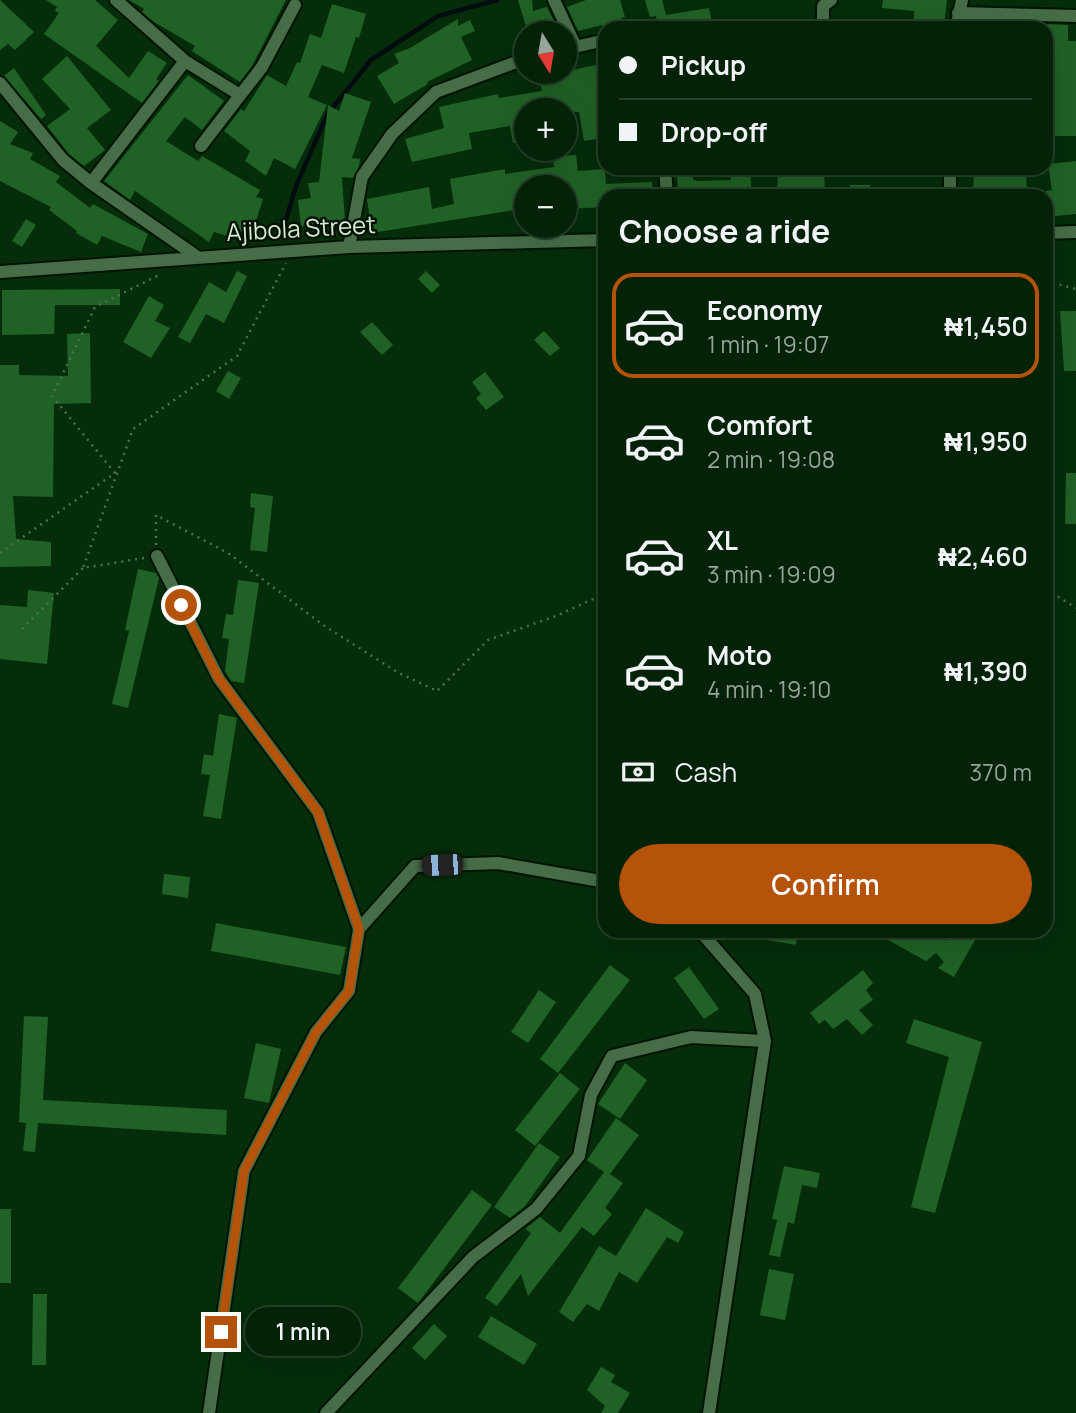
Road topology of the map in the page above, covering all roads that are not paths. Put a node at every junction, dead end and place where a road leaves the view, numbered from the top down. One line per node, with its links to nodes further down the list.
1 (116, 0): 11 (street)
2 (554, 0): 7 (street)
3 (831, 0): 8 (street)
4 (295, 5): 14 (street)
5 (960, 7): 6 (street)
6 (1076, 16)
7 (561, 21)
8 (823, 21)
9 (598, 42): 10 (street)
10 (578, 46)
11 (185, 61): 14 (street); 16 (street)
12 (514, 63): 20 (street)
13 (0, 83): 16 (street)
14 (240, 95): 15 (street)
15 (201, 146)
16 (91, 183): 21 (street)
17 (1076, 232): 18 (street)
18 (1053, 233)
19 (598, 240): 20 (street, Ajibola Street)
20 (349, 247): 21 (street, Ajibola Street)
21 (196, 256): 22 (street, Ajibola Street)
22 (0, 272)
23 (156, 556): 25 (street)
24 (598, 881): 25 (street)
25 (359, 929): 28 (street)
26 (706, 938): 27 (street)
27 (765, 1041): 29 (street); 30 (street)
28 (209, 1413)
29 (326, 1413)
30 (709, 1413)

